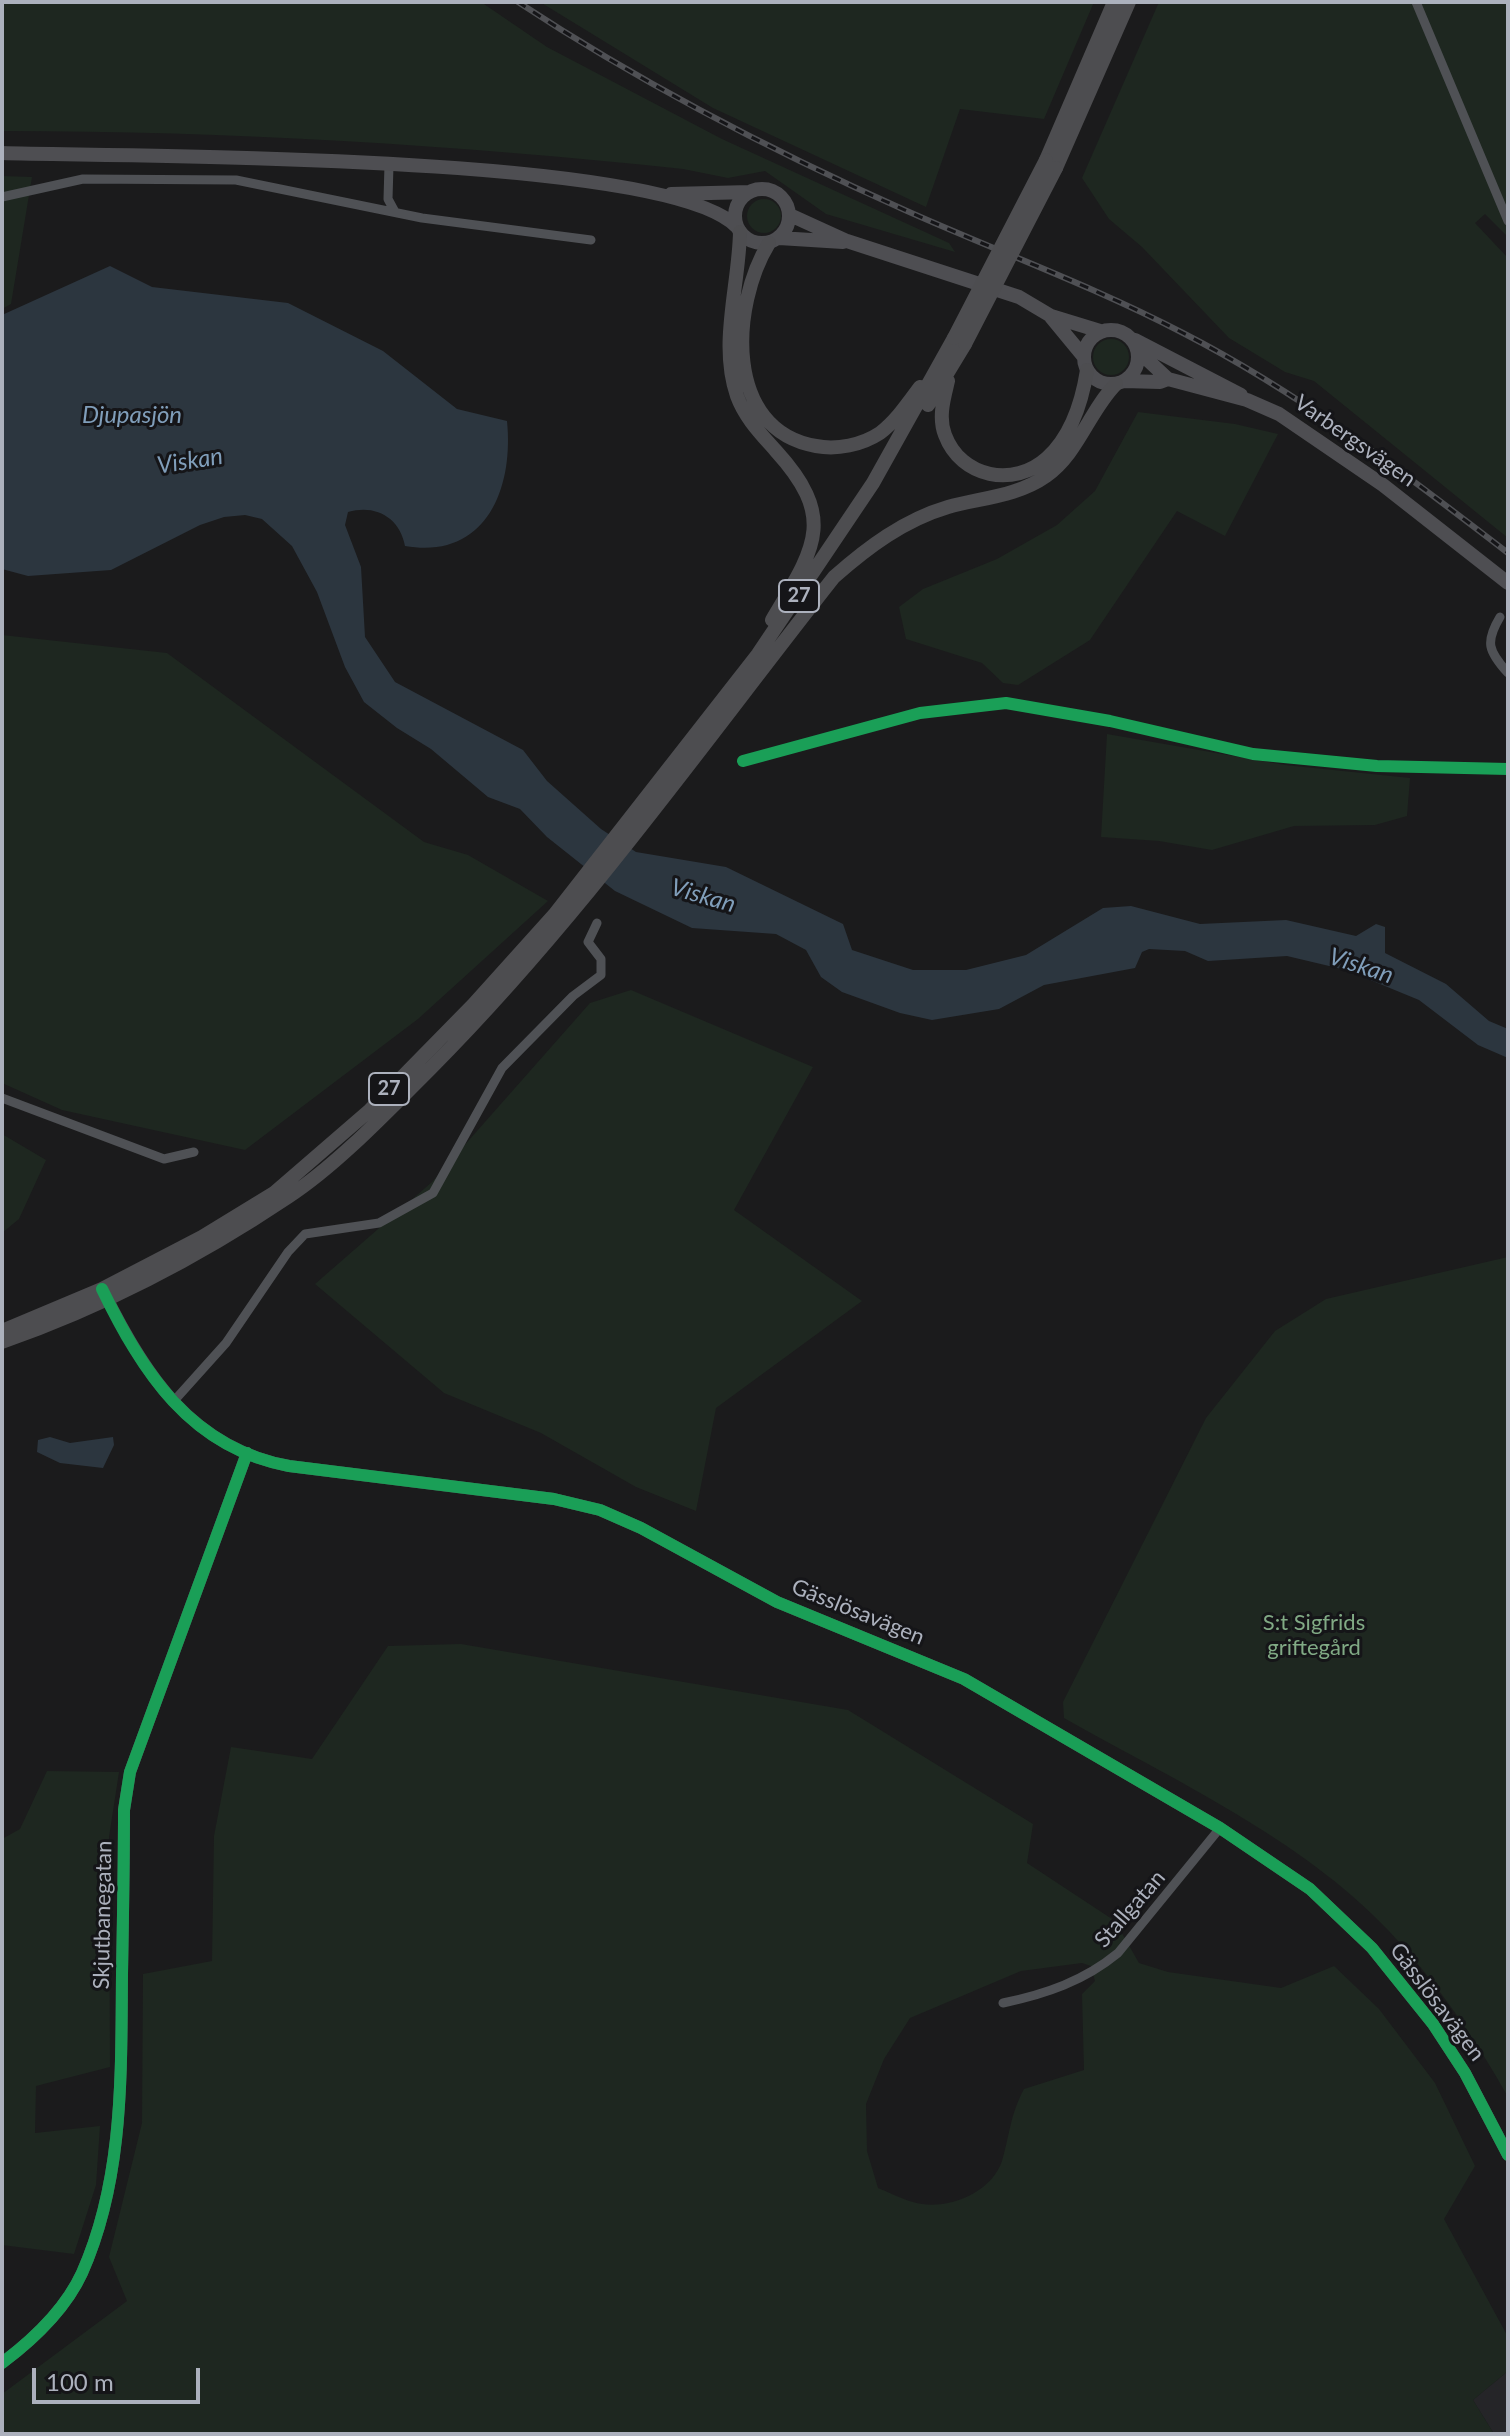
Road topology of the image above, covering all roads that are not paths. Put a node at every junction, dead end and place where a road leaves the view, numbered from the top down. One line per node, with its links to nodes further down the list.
1 (1114, 2): 5 (main road, 27)
2 (1129, 2): 5 (main road, 27)
3 (1416, 2): 12 (street)
4 (2, 153): 6 (main road)
5 (1051, 164): 20 (main road, 27, bridge)
6 (389, 165): 8 (main road); 10 (street)
7 (751, 192): 8 (main road); 11 (main road); 13 (main road)
8 (667, 194): 13 (main road)
9 (2, 197): 10 (street)
10 (395, 212): 14 (street)
11 (790, 215): 15 (main road); 16 (main road)
12 (1508, 221)
13 (739, 230): 15 (main road); 28 (main road)
14 (591, 240)
15 (774, 240): 16 (main road); 20 (main road)
16 (847, 241): 17 (main road)
17 (1051, 316): 18 (main road); 21 (main road)
18 (1100, 331): 19 (main road); 21 (main road)
19 (1135, 344): 23 (main road); 24 (main road); 25 (main road)
20 (955, 345): 22 (main road, 27); 28 (main road, 27)
21 (1085, 364): 22 (main road); 24 (main road)
22 (950, 373): 28 (main road, 27)
23 (1164, 374): 24 (main road); 25 (main road, Varbergsvägen)
24 (1120, 382): 28 (main road)
25 (1247, 400): 26 (main road, Varbergsvägen)
26 (1508, 583)
27 (1500, 617): 29 (street)
28 (764, 657): 35 (main road, 27)
29 (1508, 673)
30 (743, 761): 31 (street)
31 (1508, 769)
32 (597, 923): 38 (street)
33 (2, 1098): 34 (street)
34 (194, 1152)
35 (105, 1294): 36 (main road, 27); 37 (main road, 27); 38 (street, Gässlösavägen)
36 (2, 1331)
37 (2, 1342)
38 (173, 1402): 39 (street, Gässlösavägen)
39 (247, 1453): 40 (street, Gässlösavägen); 43 (street, Skjutbanegatan)
40 (1220, 1828): 41 (street, Stallgatan); 42 (street, Gässlösavägen)
41 (1003, 2003)
42 (1508, 2155)
43 (2, 2363)

